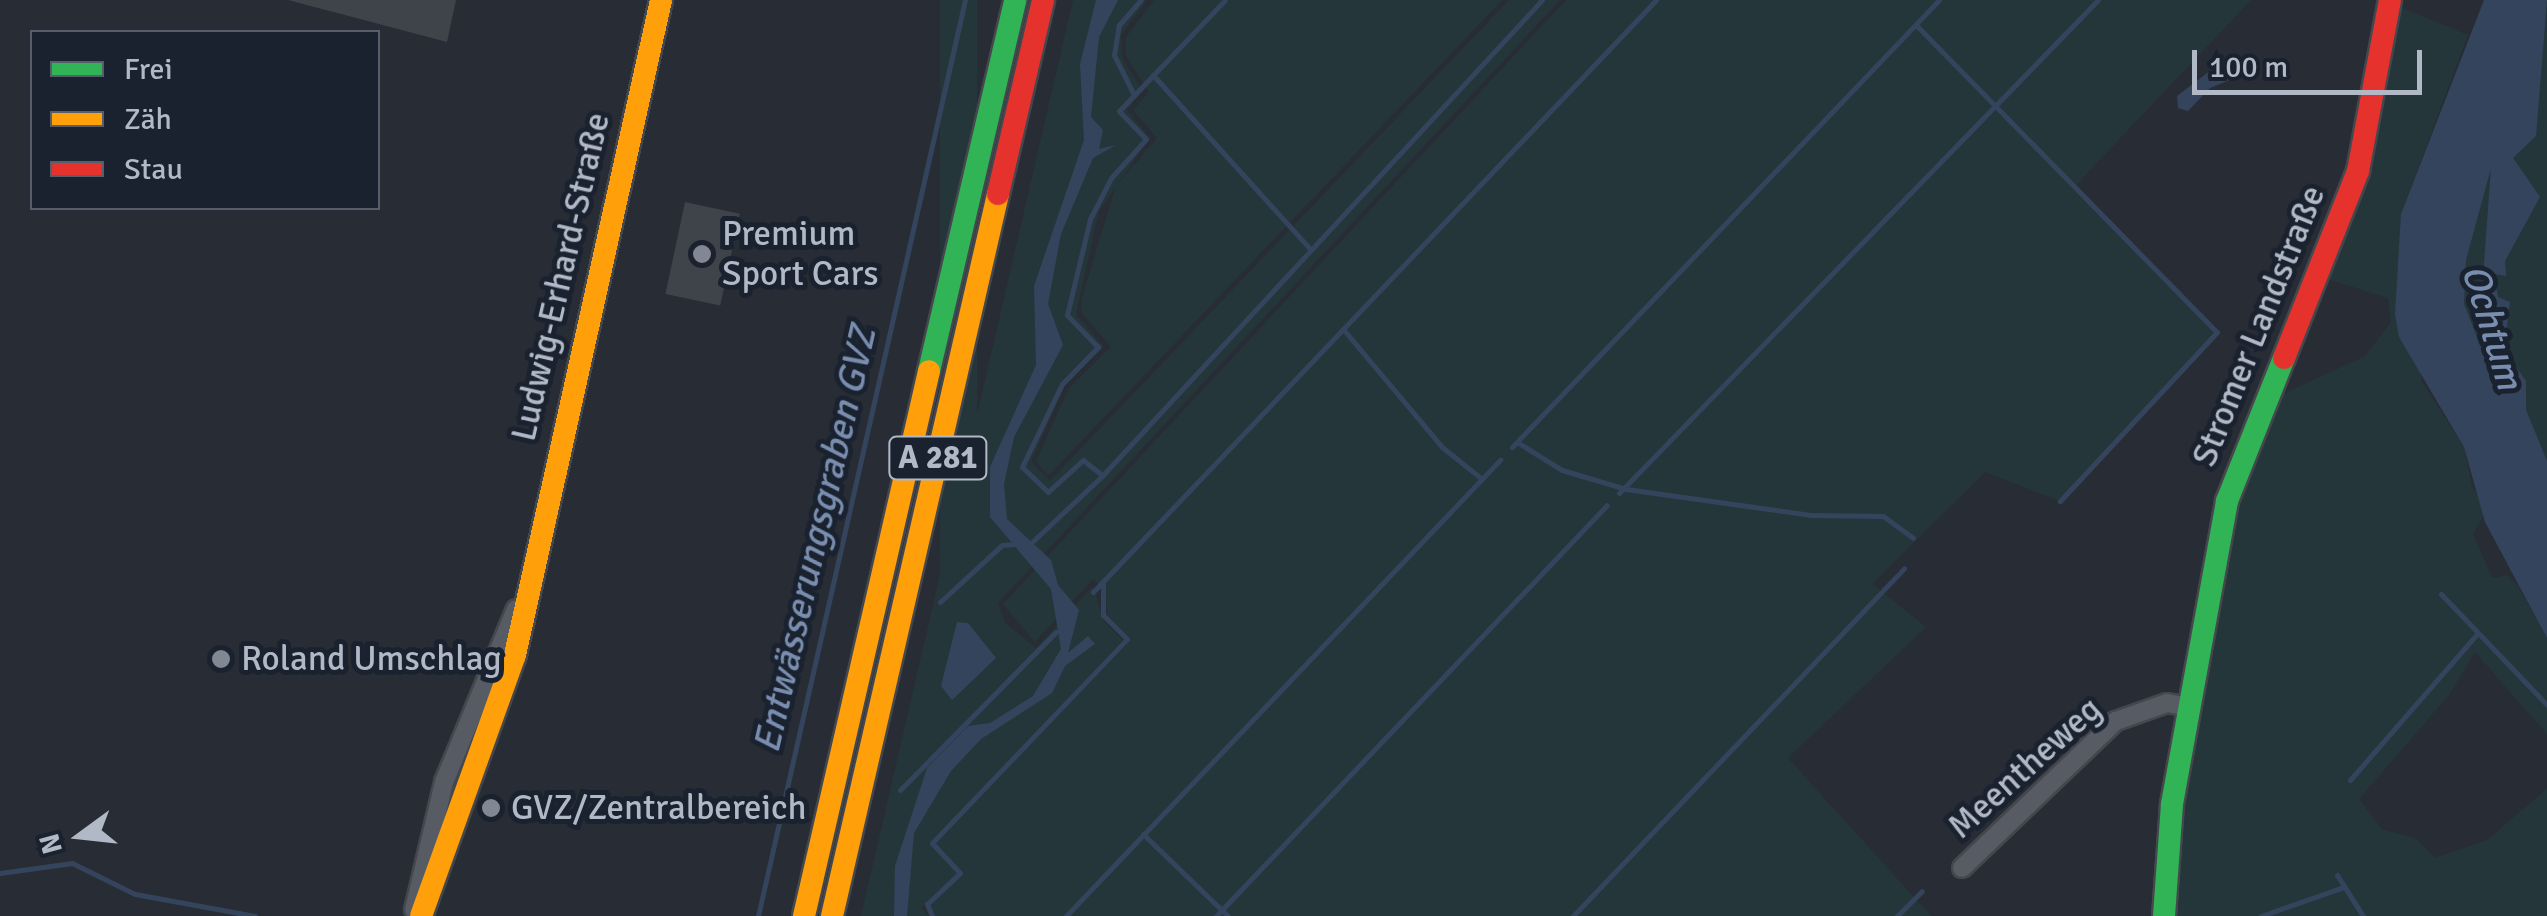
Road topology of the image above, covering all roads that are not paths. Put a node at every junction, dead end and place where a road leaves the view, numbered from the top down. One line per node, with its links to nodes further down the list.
1 (660, 0): 5 (main road, Ludwig-Erhard-Straße)
2 (1015, 0): 10 (main road, A 281)
3 (1044, 0): 11 (main road, A 281)
4 (2390, 0): 6 (main road, Stromer Landstraße)
5 (530, 571): 8 (street, Ludwig-Erhard-Straße); 9 (main road, Ludwig-Erhard-Straße)
6 (2188, 706): 7 (street, Meentheweg); 12 (main road, Stromer Landstraße)
7 (1962, 868)
8 (413, 916)
9 (421, 916)
10 (804, 916)
11 (832, 916)
12 (2164, 916)

